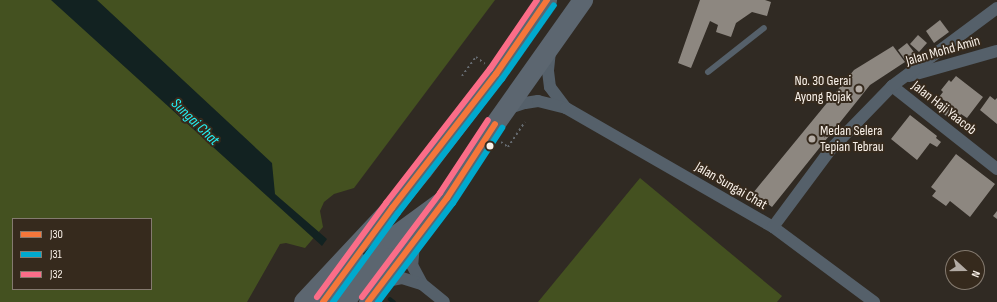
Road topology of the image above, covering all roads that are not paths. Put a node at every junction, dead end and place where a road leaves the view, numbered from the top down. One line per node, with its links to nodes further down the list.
1 (547, 0): 14 (highway)
2 (583, 0): 5 (highway)
3 (997, 8): 8 (street)
4 (764, 28): 7 (lane)
5 (551, 44): 10 (street, Jalan Sungai Chat); 11 (highway)
6 (997, 51): 8 (street, Jalan Mohd Amin)
7 (708, 72)
8 (902, 78): 9 (street, Jalan Mohd Amin)
9 (892, 86): 12 (street, Jalan Haji Yaacob); 15 (street, Jalan Mohd Amin)
10 (566, 108): 11 (street, Jalan Sungai Chat); 15 (street, Jalan Sungai Chat)
11 (505, 110): 13 (highway)
12 (997, 169)
13 (447, 198): 16 (main road); 21 (highway)
14 (392, 208): 19 (highway); 20 (main road)
15 (773, 227): 24 (street, Jalan Sungai Chat)
16 (414, 240): 17 (main road); 18 (street)
17 (383, 283): 18 (street); 22 (main road)
18 (422, 284): 23 (street)
19 (304, 302)
20 (322, 302)
21 (345, 302)
22 (368, 302)
23 (444, 302)
24 (874, 302)

